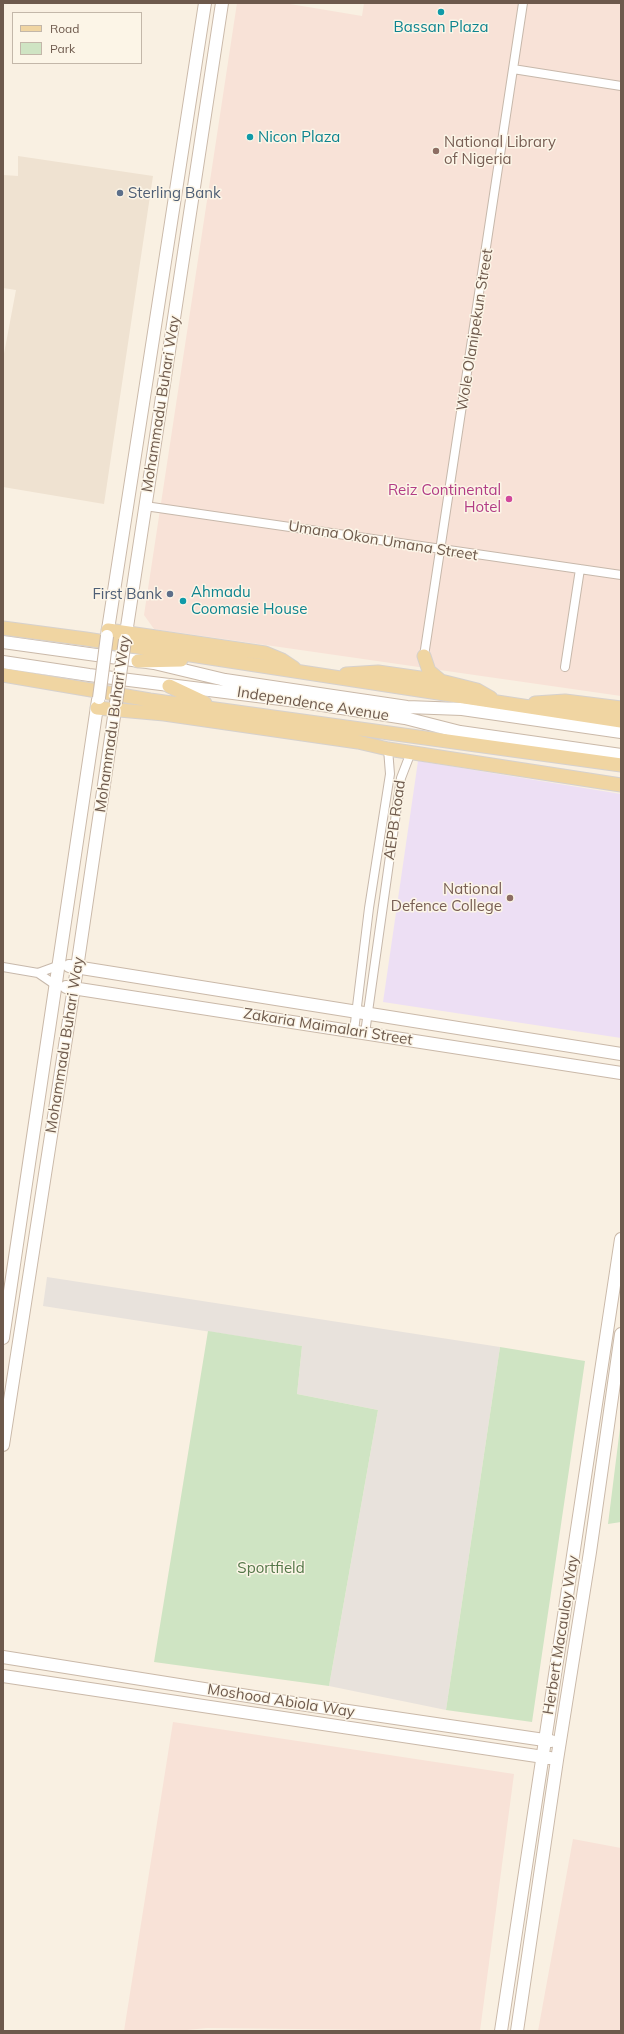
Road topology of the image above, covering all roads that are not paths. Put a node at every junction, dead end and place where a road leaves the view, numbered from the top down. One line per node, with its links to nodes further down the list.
1 (205, 3): 4 (main road, Mohammadu Buhari Way)
2 (222, 3): 5 (main road, Mohammadu Buhari Way)
3 (524, 3): 6 (street, Wole Olanipekun Street)
4 (201, 31): 5 (main road); 8 (main road, Mohammadu Buhari Way)
5 (217, 35): 9 (main road, Mohammadu Buhari Way)
6 (513, 69): 7 (street); 11 (street, Wole Olanipekun Street)
7 (621, 86)
8 (152, 344): 9 (main road); 15 (main road, Mohammadu Buhari Way)
9 (169, 347): 10 (main road, Mohammadu Buhari Way)
10 (145, 506): 11 (street, Umana Okon Umana Street); 16 (main road, Mohammadu Buhari Way)
11 (441, 550): 12 (street, Umana Okon Umana Street); 18 (street, Wole Olanipekun Street)
12 (580, 569): 13 (street, Umana Okon Umana Street); 22 (street)
13 (621, 575)
14 (3, 628): 19 (main road, Independence Avenue)
15 (107, 633): 16 (main road); 29 (main road, Mohammadu Buhari Way, bridge)
16 (126, 637): 23 (main road); 32 (main road, Mohammadu Buhari Way, bridge)
17 (3, 642): 20 (main road, Independence Avenue)
18 (424, 656): 24 (main road); 27 (main road)
19 (221, 659): 20 (main road); 23 (main road, Independence Avenue)
20 (138, 661): 36 (main road, Independence Avenue)
21 (3, 662): 28 (main road, Independence Avenue)
22 (565, 667)
23 (297, 670): 26 (main road, Independence Avenue)
24 (402, 674): 26 (main road); 27 (main road)
25 (3, 675): 33 (main road, Independence Avenue)
26 (327, 675): 30 (main road, Independence Avenue)
27 (441, 681): 30 (main road)
28 (169, 686): 33 (main road); 39 (main road, Independence Avenue)
29 (98, 703): 32 (main road); 42 (main road, Mohammadu Buhari Way)
30 (499, 703): 31 (main road, Independence Avenue)
31 (516, 705): 34 (main road); 35 (main road, Independence Avenue)
32 (115, 707): 37 (main road); 44 (main road, Mohammadu Buhari Way)
33 (216, 708): 40 (main road, Independence Avenue)
34 (621, 708)
35 (621, 721)
36 (621, 732)
37 (388, 749): 38 (main road); 48 (street, AEPB Road)
38 (411, 752): 41 (main road); 48 (street, AEPB Road)
39 (621, 755)
40 (621, 765)
41 (621, 785)
42 (60, 965): 44 (main road, Zakaria Maimalari Street); 45 (street, Zakaria Maimalari Street); 46 (main road, Mohammadu Buhari Way)
43 (3, 967): 45 (street, Zakaria Maimalari Street)
44 (77, 968): 47 (main road, Mohammadu Buhari Way); 48 (main road, Zakaria Maimalari Street)
45 (38, 973): 46 (street, Zakaria Maimalari Street)
46 (57, 986): 47 (main road, Zakaria Maimalari Street); 54 (main road, Mohammadu Buhari Way)
47 (74, 988): 49 (main road, Zakaria Maimalari Street); 55 (main road, Mohammadu Buhari Way)
48 (362, 1012): 49 (street, AEPB Road); 49 (street, AEPB Road); 50 (main road, Zakaria Maimalari Street)
49 (359, 1032): 51 (main road, Zakaria Maimalari Street)
50 (621, 1054)
51 (621, 1073)
52 (621, 1239): 60 (main road, Herbert Macaulay Way)
53 (621, 1334): 61 (main road, Herbert Macaulay Way)
54 (3, 1338)
55 (3, 1445)
56 (3, 1657): 58 (main road, Moshood Abiola Way)
57 (3, 1676): 59 (main road, Moshood Abiola Way)
58 (273, 1700): 59 (main road); 60 (main road, Moshood Abiola Way)
59 (270, 1716): 62 (main road, Moshood Abiola Way)
60 (544, 1740): 61 (main road, Moshood Abiola Way); 62 (main road, Herbert Macaulay Way)
61 (560, 1743): 63 (main road, Herbert Macaulay Way)
62 (541, 1757): 63 (main road, Moshood Abiola Way); 64 (main road, Herbert Macaulay Way)
63 (557, 1760): 65 (main road, Herbert Macaulay Way)
64 (501, 2031)
65 (517, 2031)

